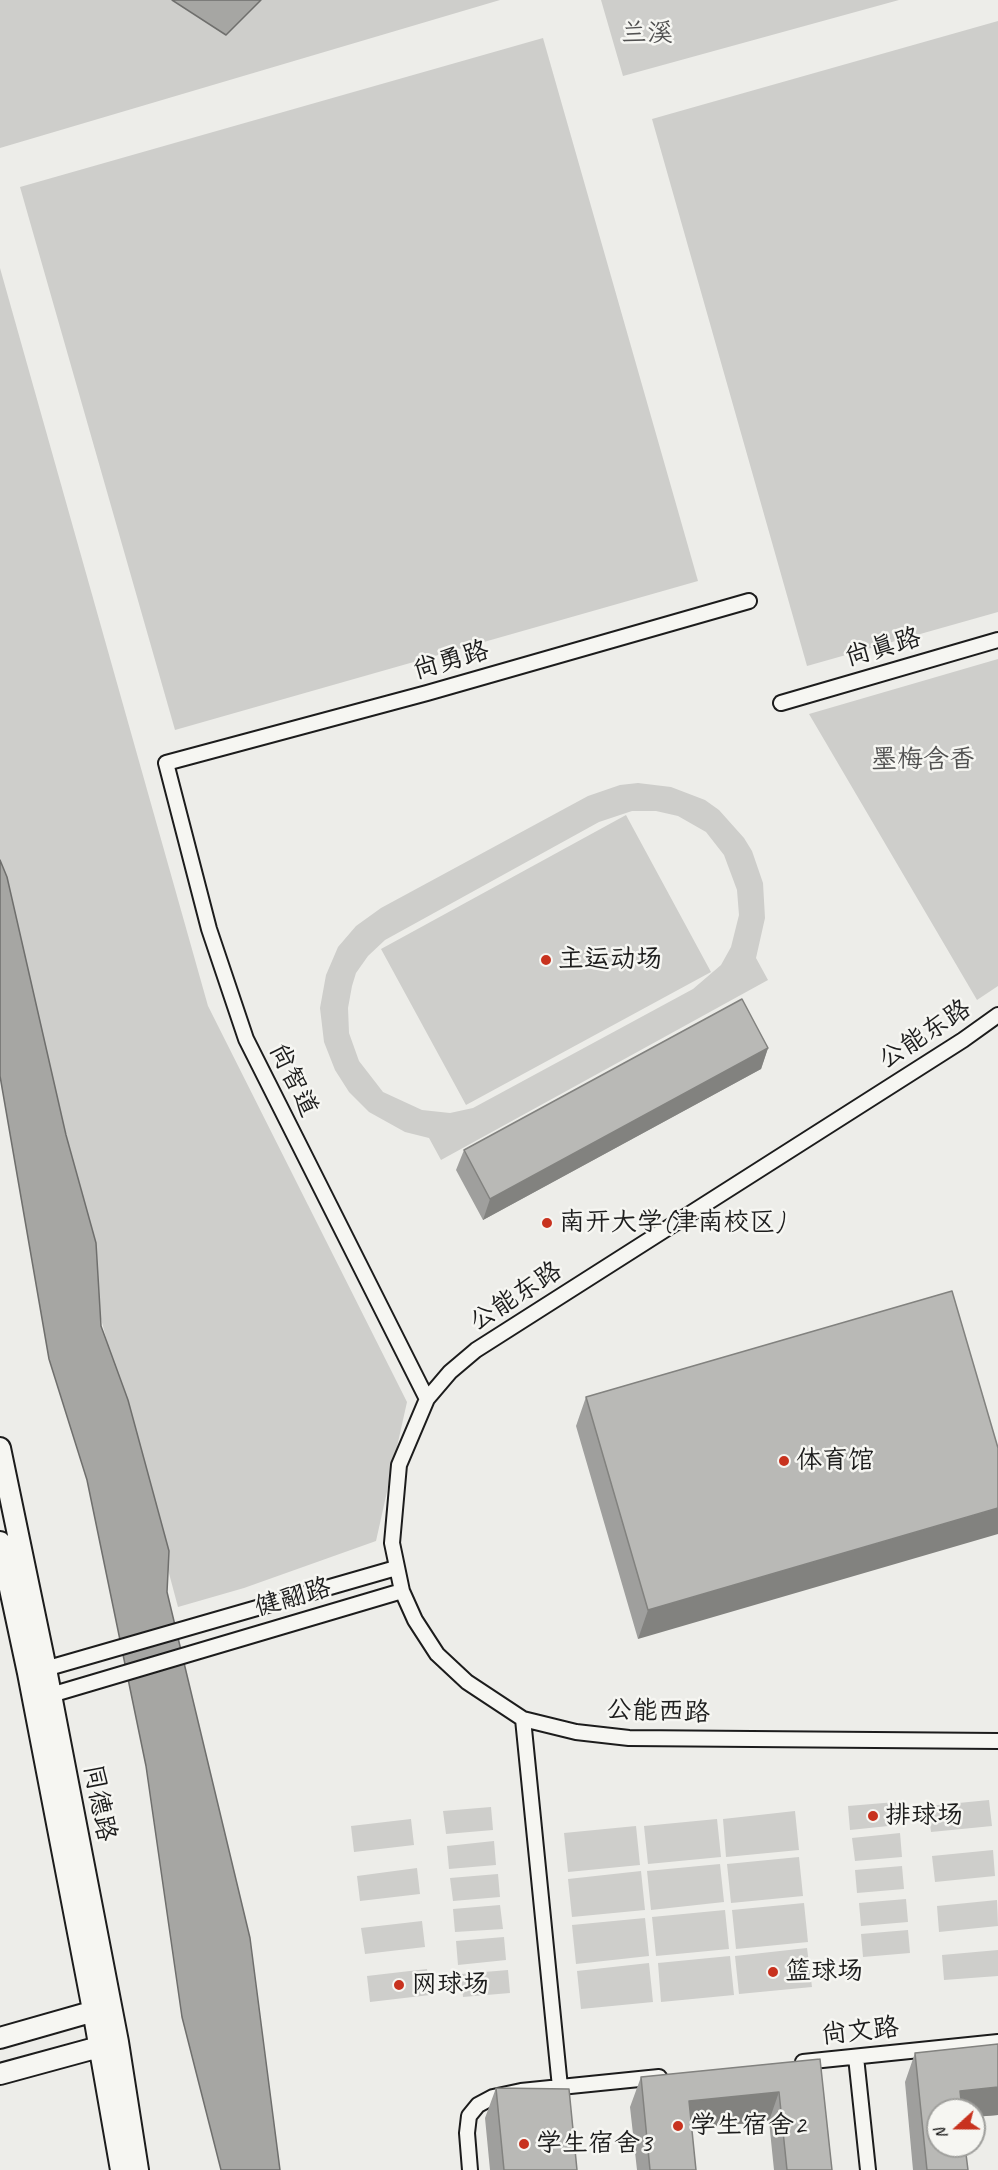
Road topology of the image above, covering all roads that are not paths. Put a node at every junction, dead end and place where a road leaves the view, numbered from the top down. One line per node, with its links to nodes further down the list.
1 (749, 601): 4 (street, 尚勇路)
2 (998, 640): 3 (street, 尚真路)
3 (781, 703)
4 (166, 763): 6 (street, 尚智道)
5 (998, 1015): 6 (street, 公能东路)
6 (427, 1399): 9 (street, 公能东路)
7 (0, 1448): 11 (main road, 同德路)
8 (0, 1542): 11 (main road, 同德路)
9 (396, 1568): 10 (street, 公能西路); 11 (street, 健翮路)
10 (402, 1591): 12 (street, 健翮路); 13 (street, 公能西路)
11 (37, 1671): 12 (main road, 同德路)
12 (42, 1697): 15 (main road, 同德路)
13 (523, 1719): 14 (street, 公能西路); 23 (street)
14 (998, 1741)
15 (102, 2008): 16 (main road); 18 (main road, 同德路)
16 (0, 2038)
17 (998, 2043): 19 (street, 尚文路)
18 (109, 2044): 21 (main road); 24 (main road, 同德路); 25 (main road, 同德路)
19 (856, 2057): 20 (street, 尚文路); 27 (street)
20 (785, 2064)
21 (0, 2074)
22 (678, 2075): 23 (street)
23 (560, 2087): 26 (street)
24 (121, 2170)
25 (138, 2170)
26 (470, 2170)
27 (868, 2170)

